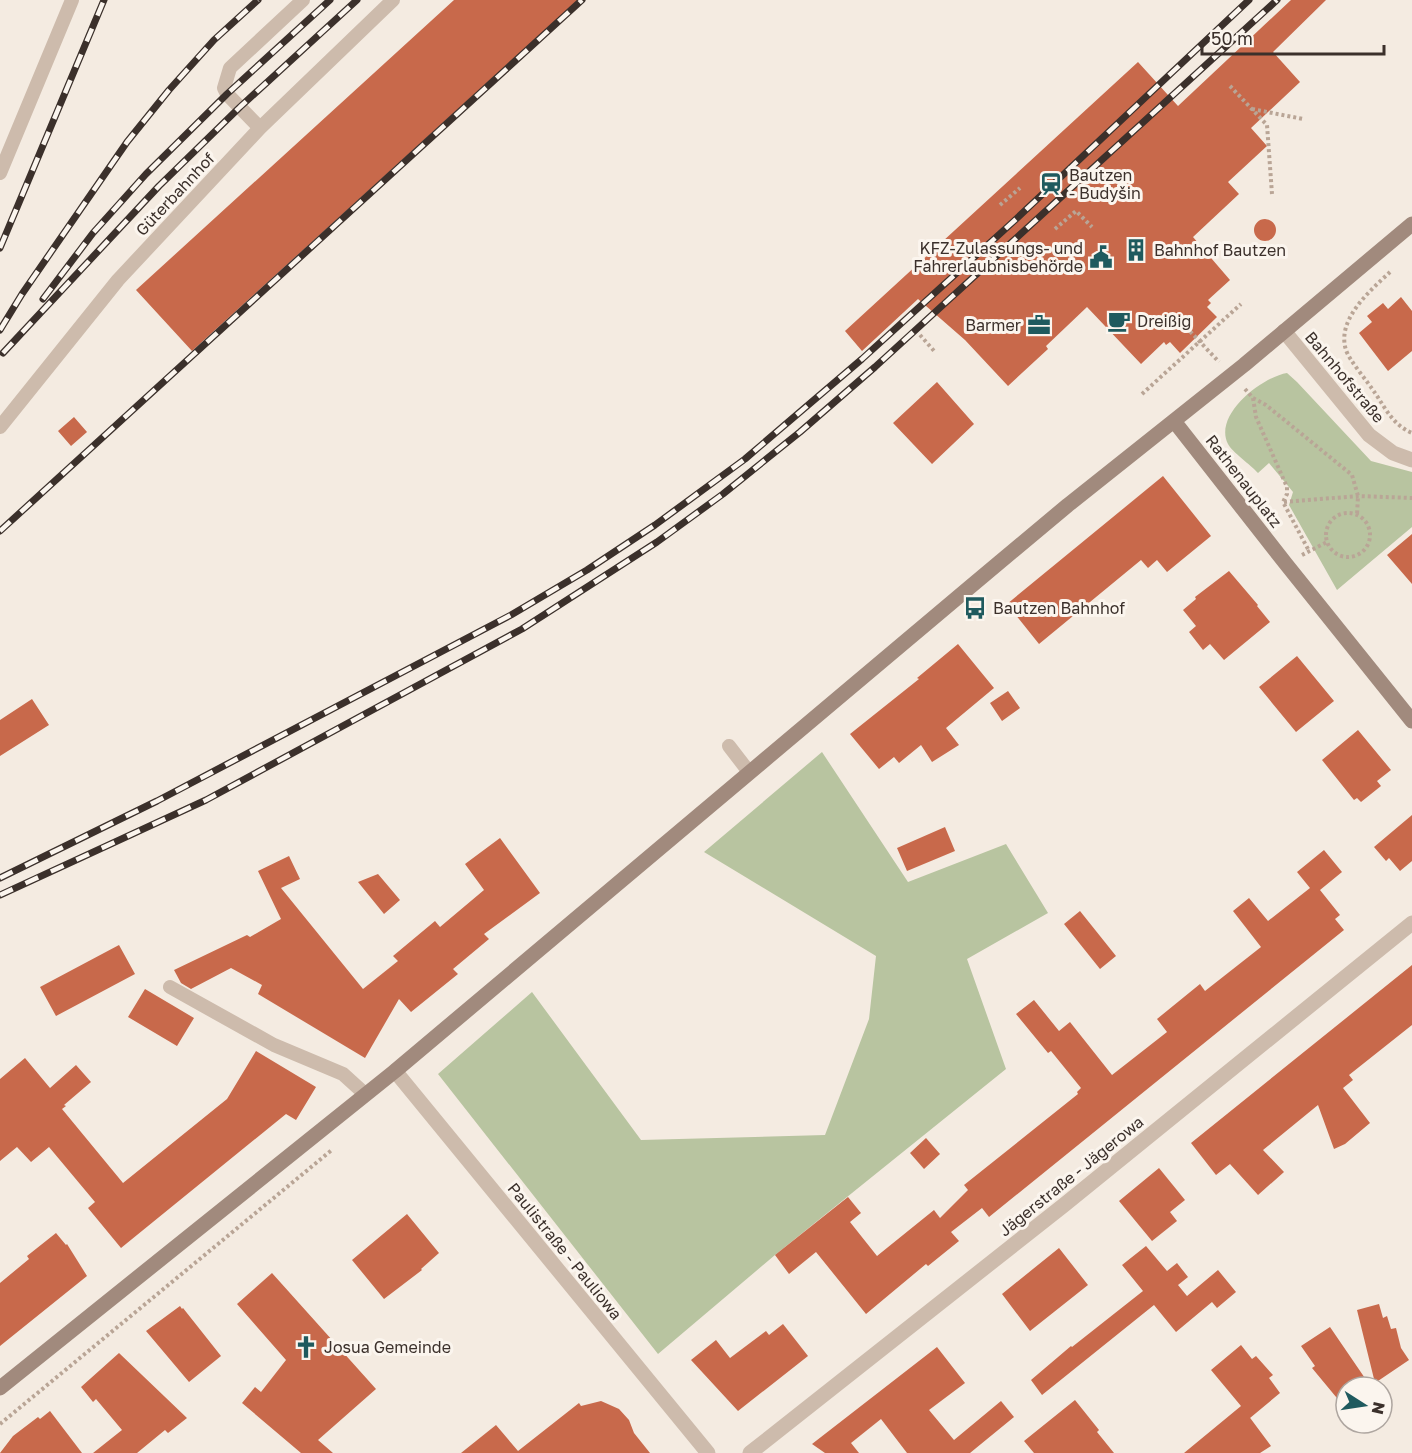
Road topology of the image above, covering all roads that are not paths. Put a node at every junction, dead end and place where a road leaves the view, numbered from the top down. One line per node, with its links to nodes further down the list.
1 (72, 0): 5 (lane)
2 (303, 0): 4 (lane)
3 (393, 0): 4 (lane, Güterbahnhof)
4 (260, 128): 9 (lane, Güterbahnhof)
5 (0, 173)
6 (1412, 224): 7 (street)
7 (1284, 331): 8 (street); 10 (street, Bahnhofstraße)
8 (1174, 421): 11 (street, Rathenauplatz); 13 (street)
9 (0, 427)
10 (1412, 460)
11 (1412, 721)
12 (729, 746): 13 (lane)
13 (749, 772): 16 (street)
14 (1412, 923): 20 (street, Jägerstraße - Jägerowa)
15 (170, 987): 17 (lane)
16 (395, 1071): 17 (street); 19 (street, Paulistraße - Pauliowa)
17 (365, 1094): 18 (street)
18 (0, 1388)
19 (708, 1453)
20 (750, 1453)

